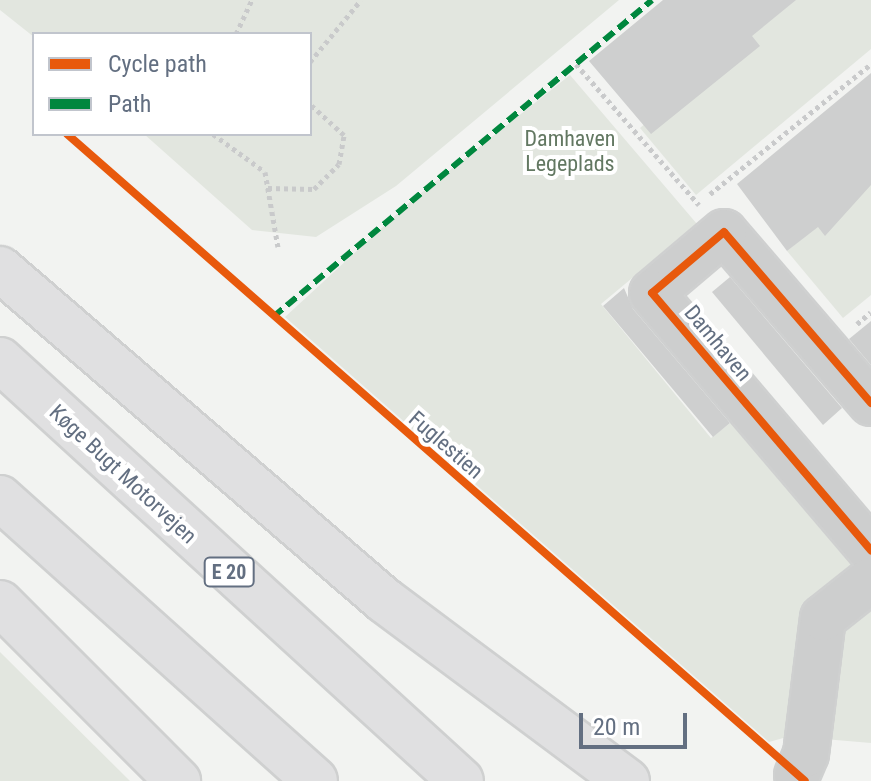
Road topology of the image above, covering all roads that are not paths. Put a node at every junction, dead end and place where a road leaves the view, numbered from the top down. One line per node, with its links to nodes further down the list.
1 (0, 269): 12 (highway)
2 (0, 360): 11 (highway, Køge Bugt Motorvejen / E 20)
3 (871, 403): 5 (street, Damhaven)
4 (0, 498): 10 (highway)
5 (871, 550)
6 (871, 580): 8 (street)
7 (0, 603): 9 (highway)
8 (797, 775)
9 (178, 781)
10 (315, 781)
11 (461, 781)
12 (627, 781)

